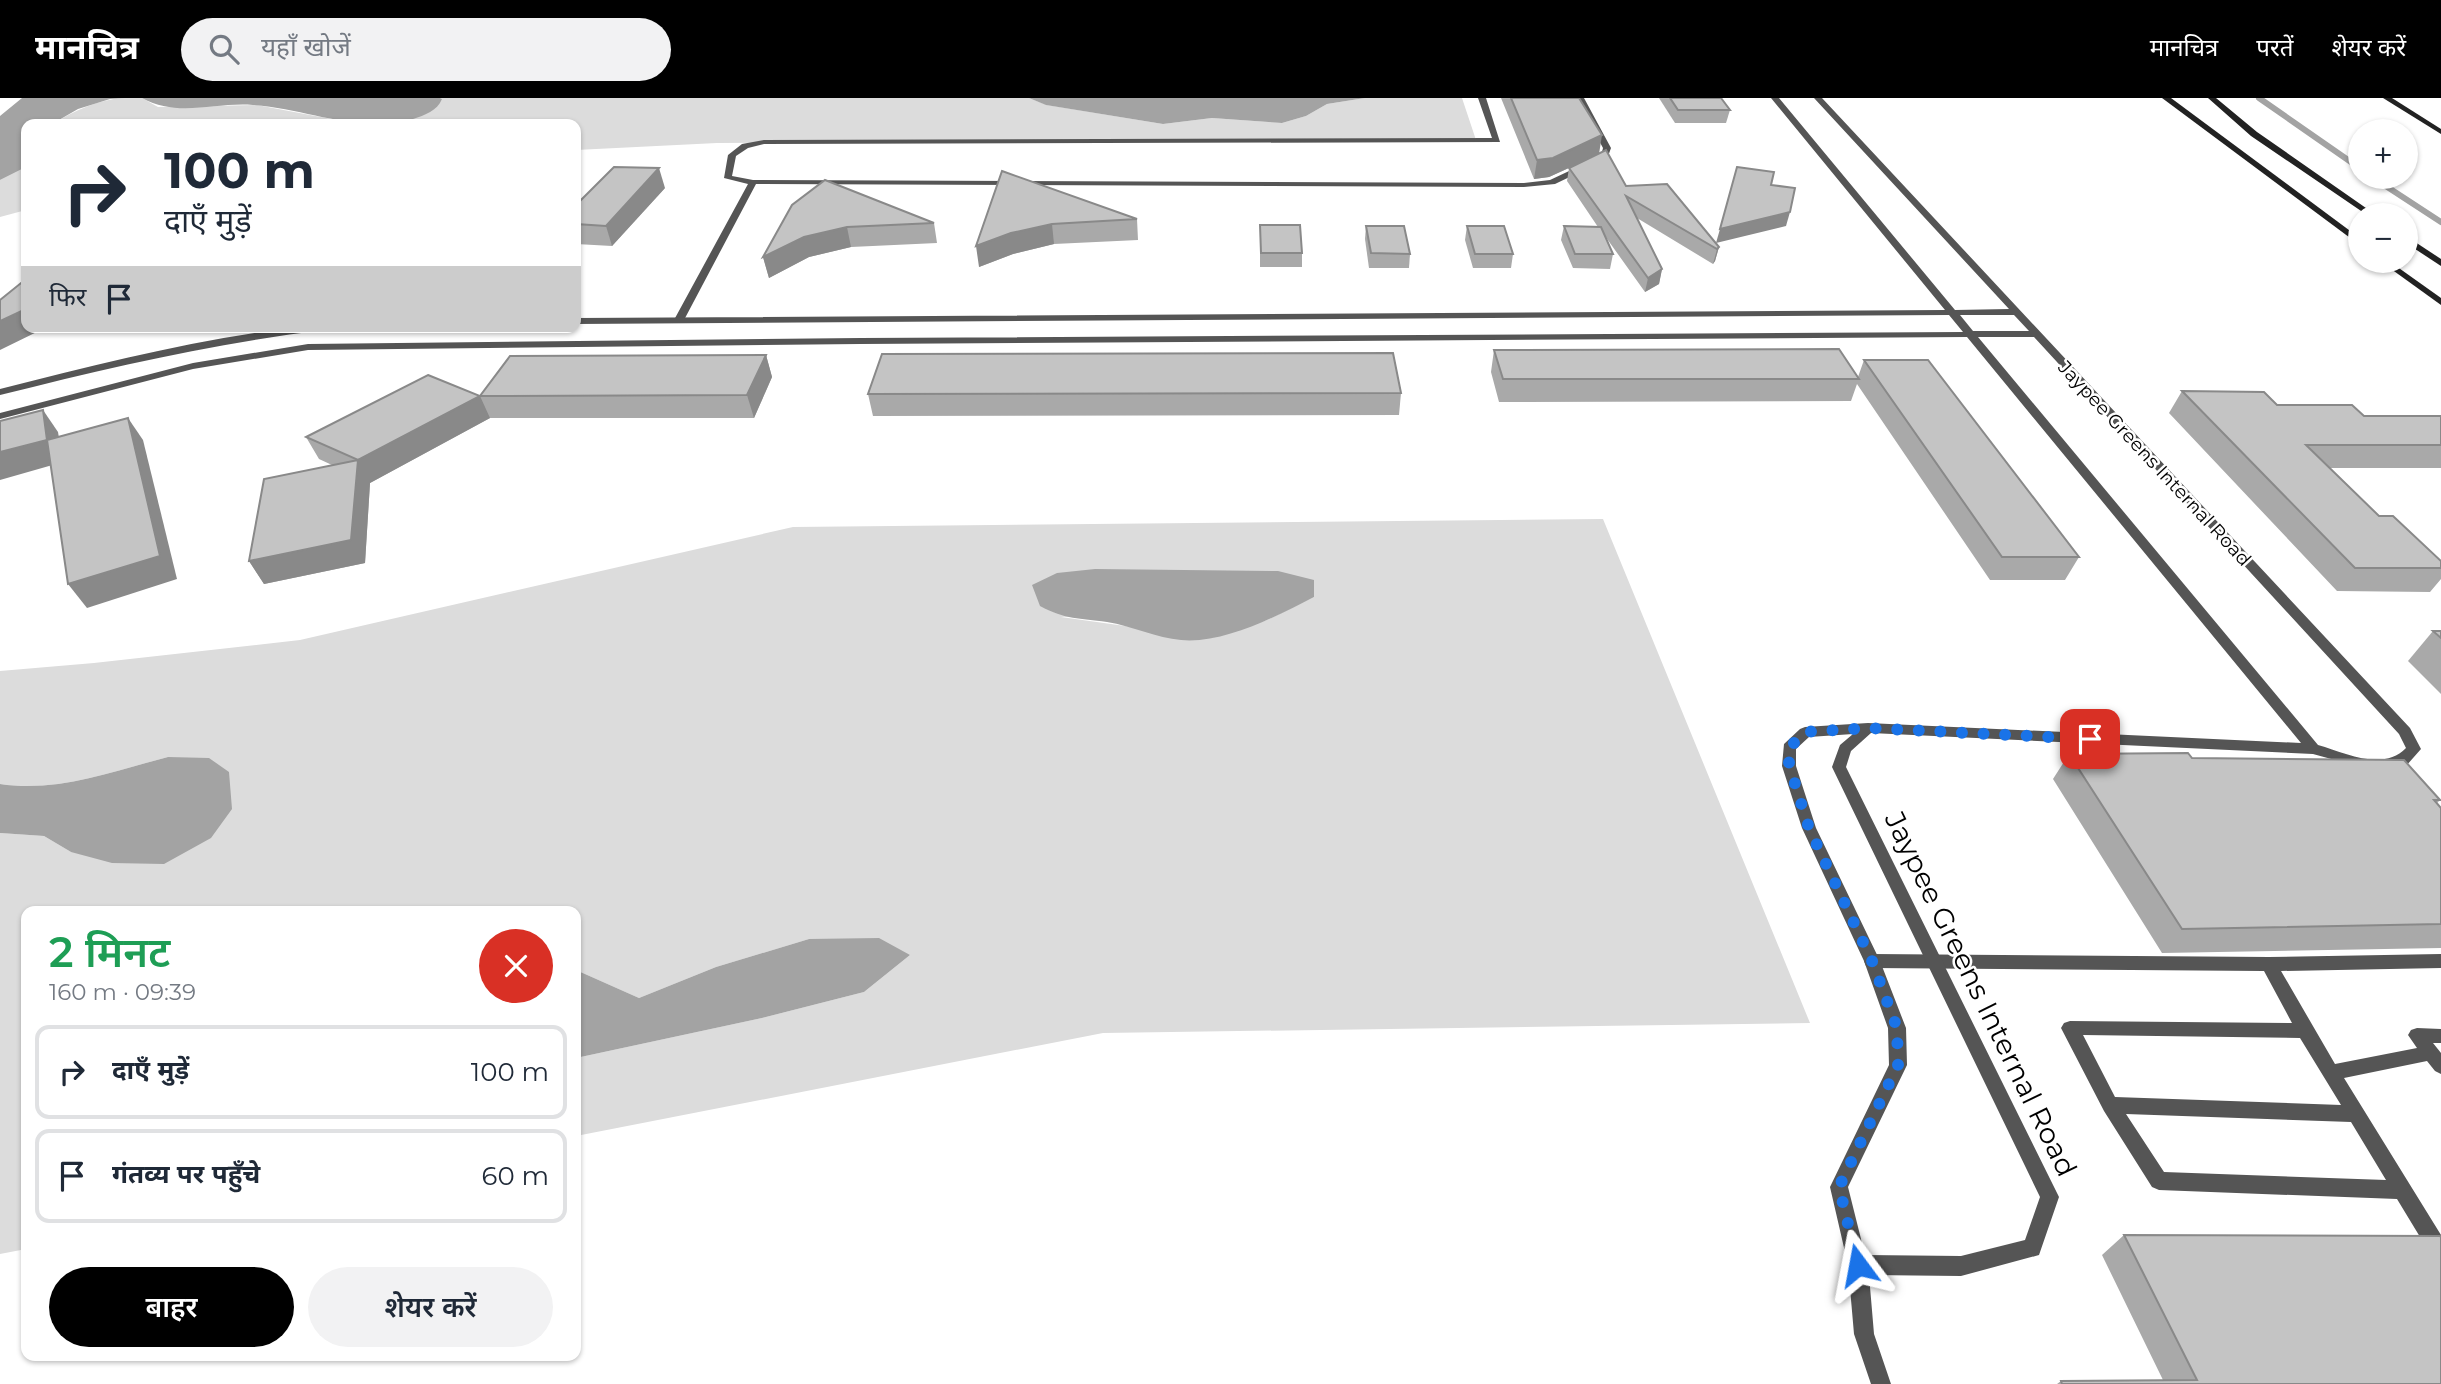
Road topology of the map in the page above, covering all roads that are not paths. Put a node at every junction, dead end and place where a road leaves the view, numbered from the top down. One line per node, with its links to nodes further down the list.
1 (1482, 98): 9 (street)
2 (1580, 98): 9 (street)
3 (1775, 98): 16 (street)
4 (1818, 98): 17 (street, Jaypee Greens Internal Road)
5 (2166, 98): 11 (street)
6 (2212, 98): 10 (street)
7 (2387, 98): 8 (street)
8 (2441, 132)
9 (753, 182): 19 (street)
10 (2355, 203)
11 (2348, 233)
12 (2418, 247): 13 (street)
13 (2441, 263)
14 (2401, 273): 15 (street)
15 (2441, 302)
16 (1951, 312): 17 (street); 19 (street); 23 (street)
17 (2016, 312): 22 (street, Jaypee Greens Internal Road)
18 (602, 320): 19 (street); 20 (street); 24 (street)
19 (679, 320)
20 (581, 321)
21 (263, 333): 25 (street)
22 (2036, 334): 23 (street); 28 (street, Jaypee Greens Internal Road)
23 (1970, 335): 24 (street); 28 (street)
24 (586, 343): 26 (street)
25 (0, 392)
26 (0, 416)
27 (1868, 728): 28 (street, Jaypee Greens Internal Road); 29 (street, Jaypee Greens Internal Road); 31 (street, Jaypee Greens Internal Road)
28 (2312, 749)
29 (1872, 961): 31 (street); 41 (street, Jaypee Greens Internal Road)
30 (2441, 961): 32 (street)
31 (1934, 962): 32 (street); 41 (street, Jaypee Greens Internal Road)
32 (2269, 964): 33 (street)
33 (2305, 1031): 36 (street); 37 (street)
34 (2441, 1036): 35 (street)
35 (2436, 1060): 36 (street)
36 (2331, 1073): 38 (street)
37 (2110, 1105): 38 (street); 39 (street)
38 (2356, 1114): 39 (street)
39 (2404, 1191): 40 (street)
40 (2441, 1254)
41 (1858, 1265): 42 (street, Jaypee Greens Internal Road)
42 (1881, 1384)

